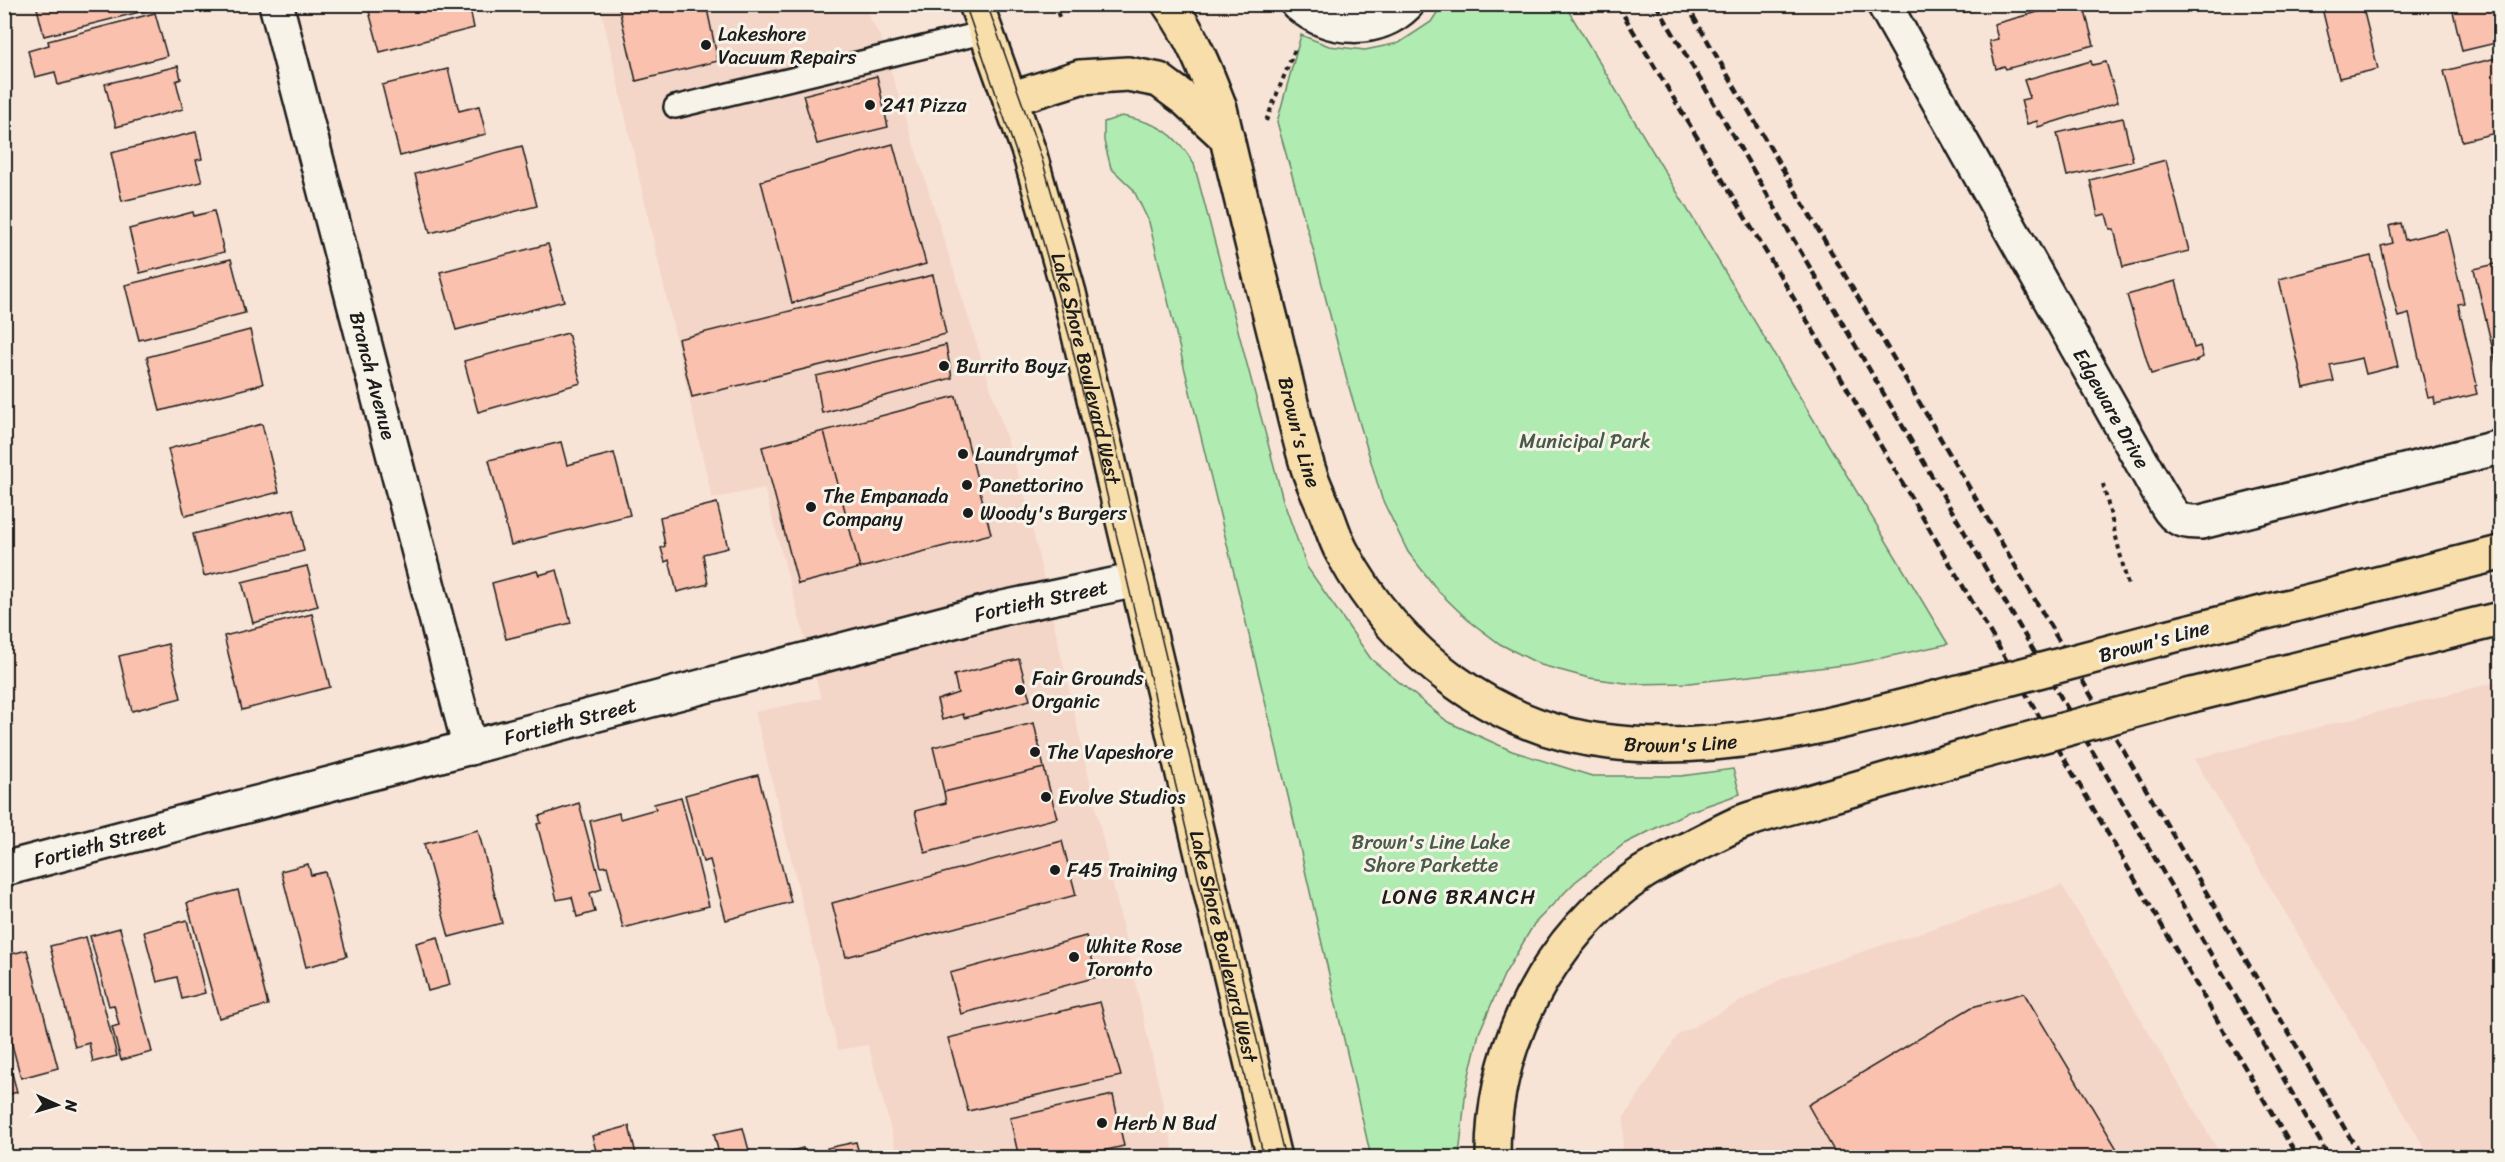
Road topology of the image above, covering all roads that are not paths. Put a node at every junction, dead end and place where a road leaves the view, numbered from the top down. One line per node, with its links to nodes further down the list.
1 (276, 4): 14 (street, Branch Avenue)
2 (1168, 4): 9 (main road, Brown's Line)
3 (1407, 4): 5 (street)
4 (1884, 4): 10 (street, Edgeware Drive)
5 (1304, 10)
6 (981, 18): 7 (main road, Lake Shore Boulevard West); 8 (lane)
7 (1010, 99): 9 (main road); 12 (main road, Lake Shore Boulevard West)
8 (675, 107)
9 (1227, 138): 11 (main road, Brown's Line, bridge)
10 (2500, 447)
11 (2500, 553)
12 (1137, 580): 14 (street, Fortieth Street); 16 (main road, Lake Shore Boulevard West)
13 (2500, 619): 17 (main road, bridge)
14 (470, 748): 15 (street, Fortieth Street)
15 (4, 869)
16 (1274, 1158)
17 (1493, 1158)

